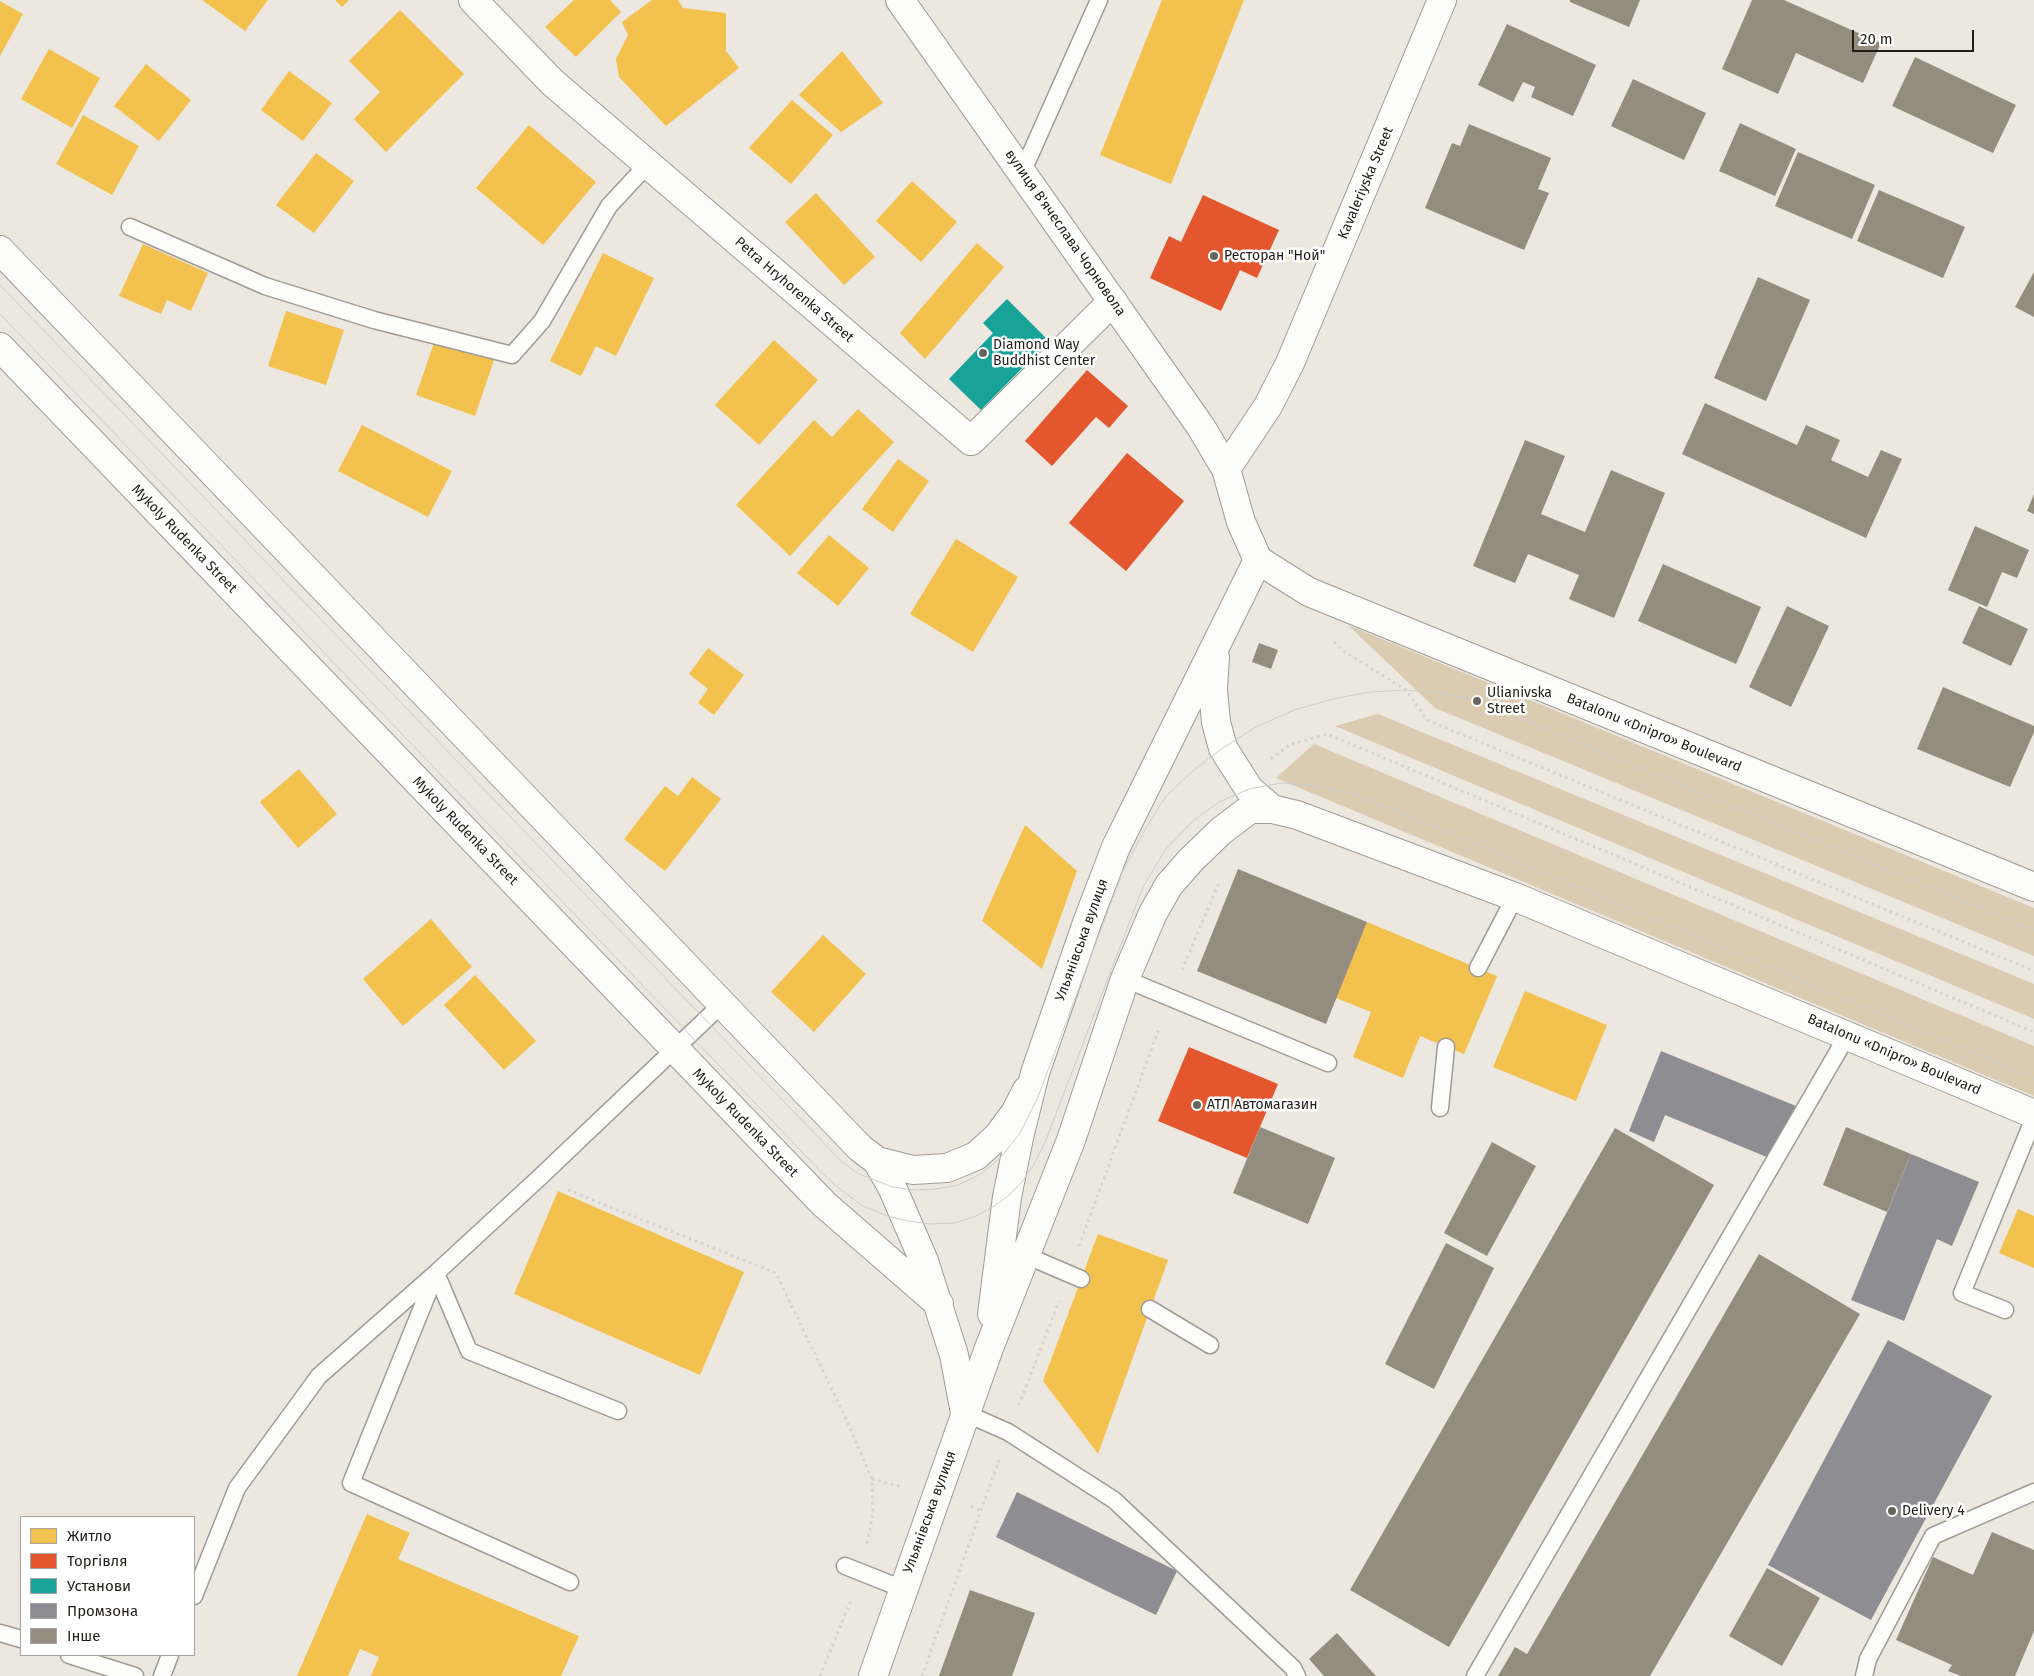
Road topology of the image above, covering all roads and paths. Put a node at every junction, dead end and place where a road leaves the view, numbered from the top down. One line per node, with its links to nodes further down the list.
1 (473, 0): 5 (street, Petra Hryhorenka Street)
2 (900, 0): 6 (street, вулиця В'ячеслава Чорновола)
3 (1098, 0): 6 (lane)
4 (1442, 0): 11 (street, Kavaleriyska Street)
5 (648, 164): 7 (lane); 9 (street, Petra Hryhorenka Street)
6 (1022, 173): 9 (street, вулиця В'ячеслава Чорновола)
7 (130, 227)
8 (2, 256): 22 (street)
9 (1113, 301): 11 (street, вулиця В'ячеслава Чорновола)
10 (0, 347): 26 (street, Mykoly Rudenka Street)
11 (1226, 469): 12 (street)
12 (1258, 560): 13 (street, Batalonu «Dnipro» Boulevard); 14 (street, Ульянівська вулиця)
13 (1309, 592): 17 (street, Batalonu «Dnipro» Boulevard); 20 (path)
14 (1216, 646): 16 (street); 28 (street, Ульянівська вулиця)
15 (1264, 764): 23 (path)
16 (1261, 809): 18 (street, Batalonu «Dnipro» Boulevard); 21 (street, Ульянівська вулиця)
17 (2034, 887)
18 (1515, 897): 19 (lane); 24 (street, Batalonu «Dnipro» Boulevard)
19 (1478, 968)
20 (2034, 971)
21 (1125, 979): 27 (lane); 34 (street, Ульянівська вулиця)
22 (722, 1004): 26 (lane); 32 (street)
23 (2034, 1032)
24 (1847, 1036): 30 (street, Batalonu «Dnipro» Boulevard); 59 (lane)
25 (1446, 1047): 29 (lane)
26 (674, 1050): 33 (lane); 37 (street, Mykoly Rudenka Street)
27 (1328, 1063)
28 (1035, 1073): 32 (street); 41 (street, Ульянівська вулиця)
29 (1440, 1108)
30 (2034, 1114)
31 (2034, 1118): 39 (lane)
32 (877, 1161): 37 (street)
33 (539, 1178): 35 (lane); 46 (path)
34 (1025, 1255): 36 (lane); 41 (street, Ульянівська вулиця)
35 (436, 1273): 42 (lane); 47 (lane); 49 (lane)
36 (1081, 1279)
37 (939, 1304): 43 (street)
38 (1150, 1309): 40 (lane)
39 (2005, 1310)
40 (1210, 1345)
41 (989, 1348): 43 (street, Ульянівська вулиця)
42 (618, 1411)
43 (966, 1413): 48 (street, Ульянівська вулиця); 58 (lane)
44 (2034, 1492): 60 (lane)
45 (845, 1566): 46 (lane)
46 (862, 1573): 48 (lane); 56 (path)
47 (570, 1582)
48 (902, 1589): 57 (street, Ульянівська вулиця)
49 (195, 1593)
50 (0, 1633): 51 (lane)
51 (20, 1640)
52 (72, 1656): 54 (lane)
53 (170, 1656): 55 (lane)
54 (135, 1676)
55 (162, 1676)
56 (820, 1676)
57 (873, 1676)
58 (1297, 1676)
59 (1475, 1676)
60 (1864, 1676)

